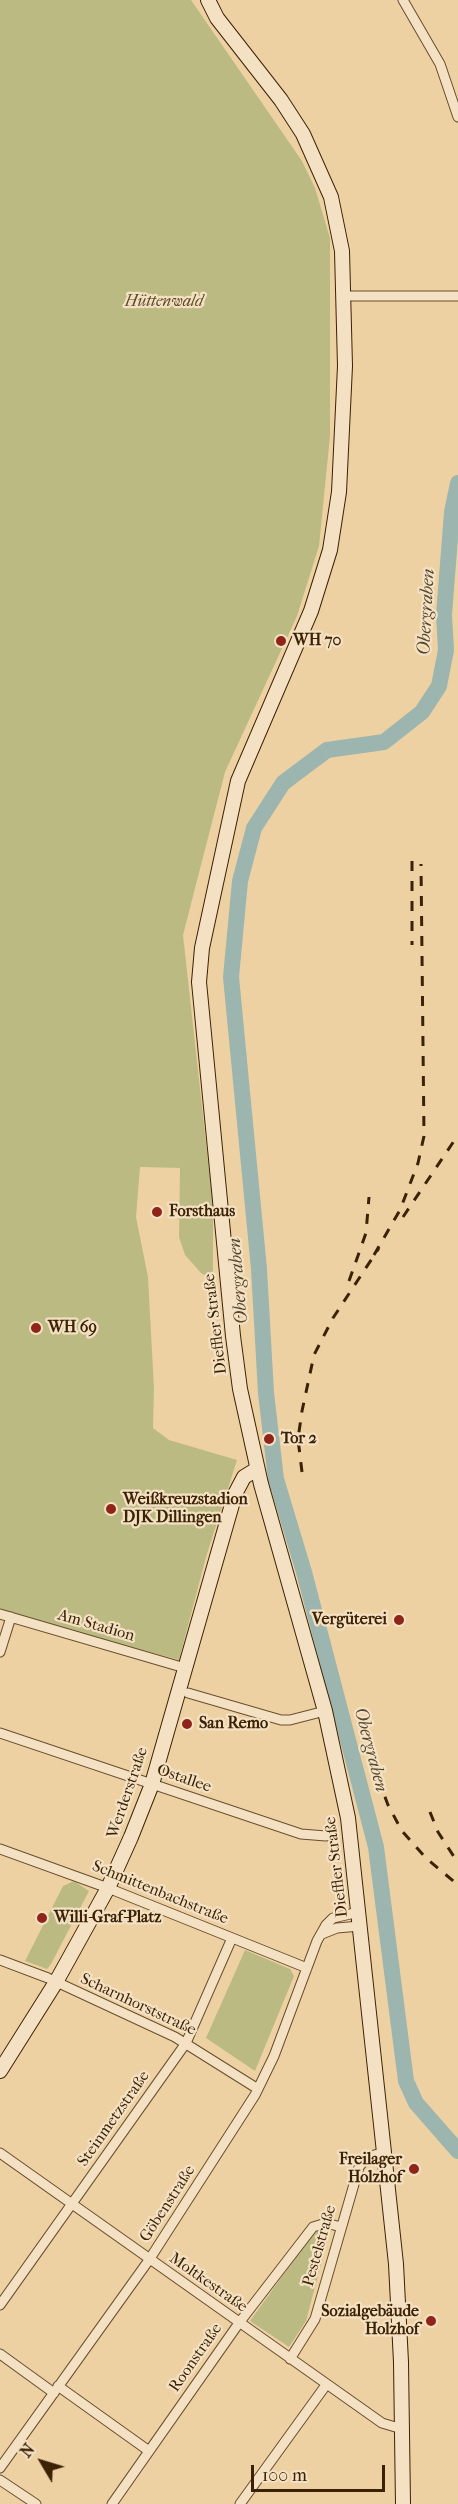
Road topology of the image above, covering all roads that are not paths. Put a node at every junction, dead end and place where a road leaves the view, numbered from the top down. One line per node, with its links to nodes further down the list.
1 (208, 0): 4 (main road, Dieffler Straße)
2 (218, 0): 4 (main road)
3 (403, 0): 5 (street)
4 (229, 30): 6 (main road, Dieffler Straße)
5 (458, 117)
6 (345, 296): 7 (street); 8 (main road, Dieffler Straße)
7 (458, 296)
8 (257, 1468): 9 (main road, Dieffler Straße); 10 (main road, Werderstraße)
9 (261, 1484): 10 (main road); 16 (main road, Dieffler Straße)
10 (234, 1502): 14 (main road, Werderstraße)
11 (0, 1614): 12 (street, Am Stadion)
12 (11, 1617): 13 (street); 14 (street, Am Stadion)
13 (0, 1652)
14 (184, 1668): 18 (main road, Werderstraße)
15 (188, 1693): 16 (street)
16 (325, 1711): 22 (main road, Dieffler Straße)
17 (0, 1733): 18 (street, Ostallee)
18 (152, 1784): 19 (street, Ostallee); 21 (main road, Werderstraße)
19 (326, 1836)
20 (0, 1849): 21 (street, Schmittenbachstraße)
21 (108, 1888): 24 (street, Schmittenbachstraße); 27 (main road, Werderstraße)
22 (360, 1919): 23 (street); 23 (street, Göbenstraße); 31 (main road, Dieffler Straße)
23 (322, 1934): 26 (street, Göbenstraße)
24 (232, 1938): 26 (street, Schmittenbachstraße); 28 (street, Steinmetzstraße)
25 (0, 1960): 27 (street, Scharnhorststraße)
26 (307, 1968): 30 (street, Göbenstraße)
27 (56, 1982): 28 (street, Scharnhorststraße); 29 (main road, Werderstraße)
28 (186, 2043): 30 (street, Scharnhorststraße); 33 (street, Steinmetzstraße)
29 (0, 2071)
30 (258, 2089): 35 (street, Göbenstraße)
31 (385, 2152): 34 (street, Pestelstraße); 42 (main road, Dieffler Straße)
32 (0, 2153): 33 (street, Moltkestraße)
33 (72, 2205): 35 (street, Moltkestraße); 36 (street, Steinmetzstraße)
34 (341, 2227): 37 (street, Roonstraße); 39 (street, Pestelstraße)
35 (149, 2259): 37 (street, Moltkestraße); 41 (street, Göbenstraße)
36 (0, 2305)
37 (239, 2324): 39 (street, Moltkestraße); 43 (street, Roonstraße)
38 (0, 2354): 41 (street)
39 (290, 2360): 40 (street, Moltkestraße)
40 (326, 2385): 42 (street, Moltkestraße); 48 (street)
41 (56, 2390): 43 (street); 44 (street, Göbenstraße)
42 (402, 2429): 49 (main road, Dieffler Straße)
43 (149, 2451): 47 (street, Roonstraße)
44 (0, 2468)
45 (0, 2480): 46 (street)
46 (36, 2504)
47 (112, 2504)
48 (240, 2504)
49 (403, 2504)

